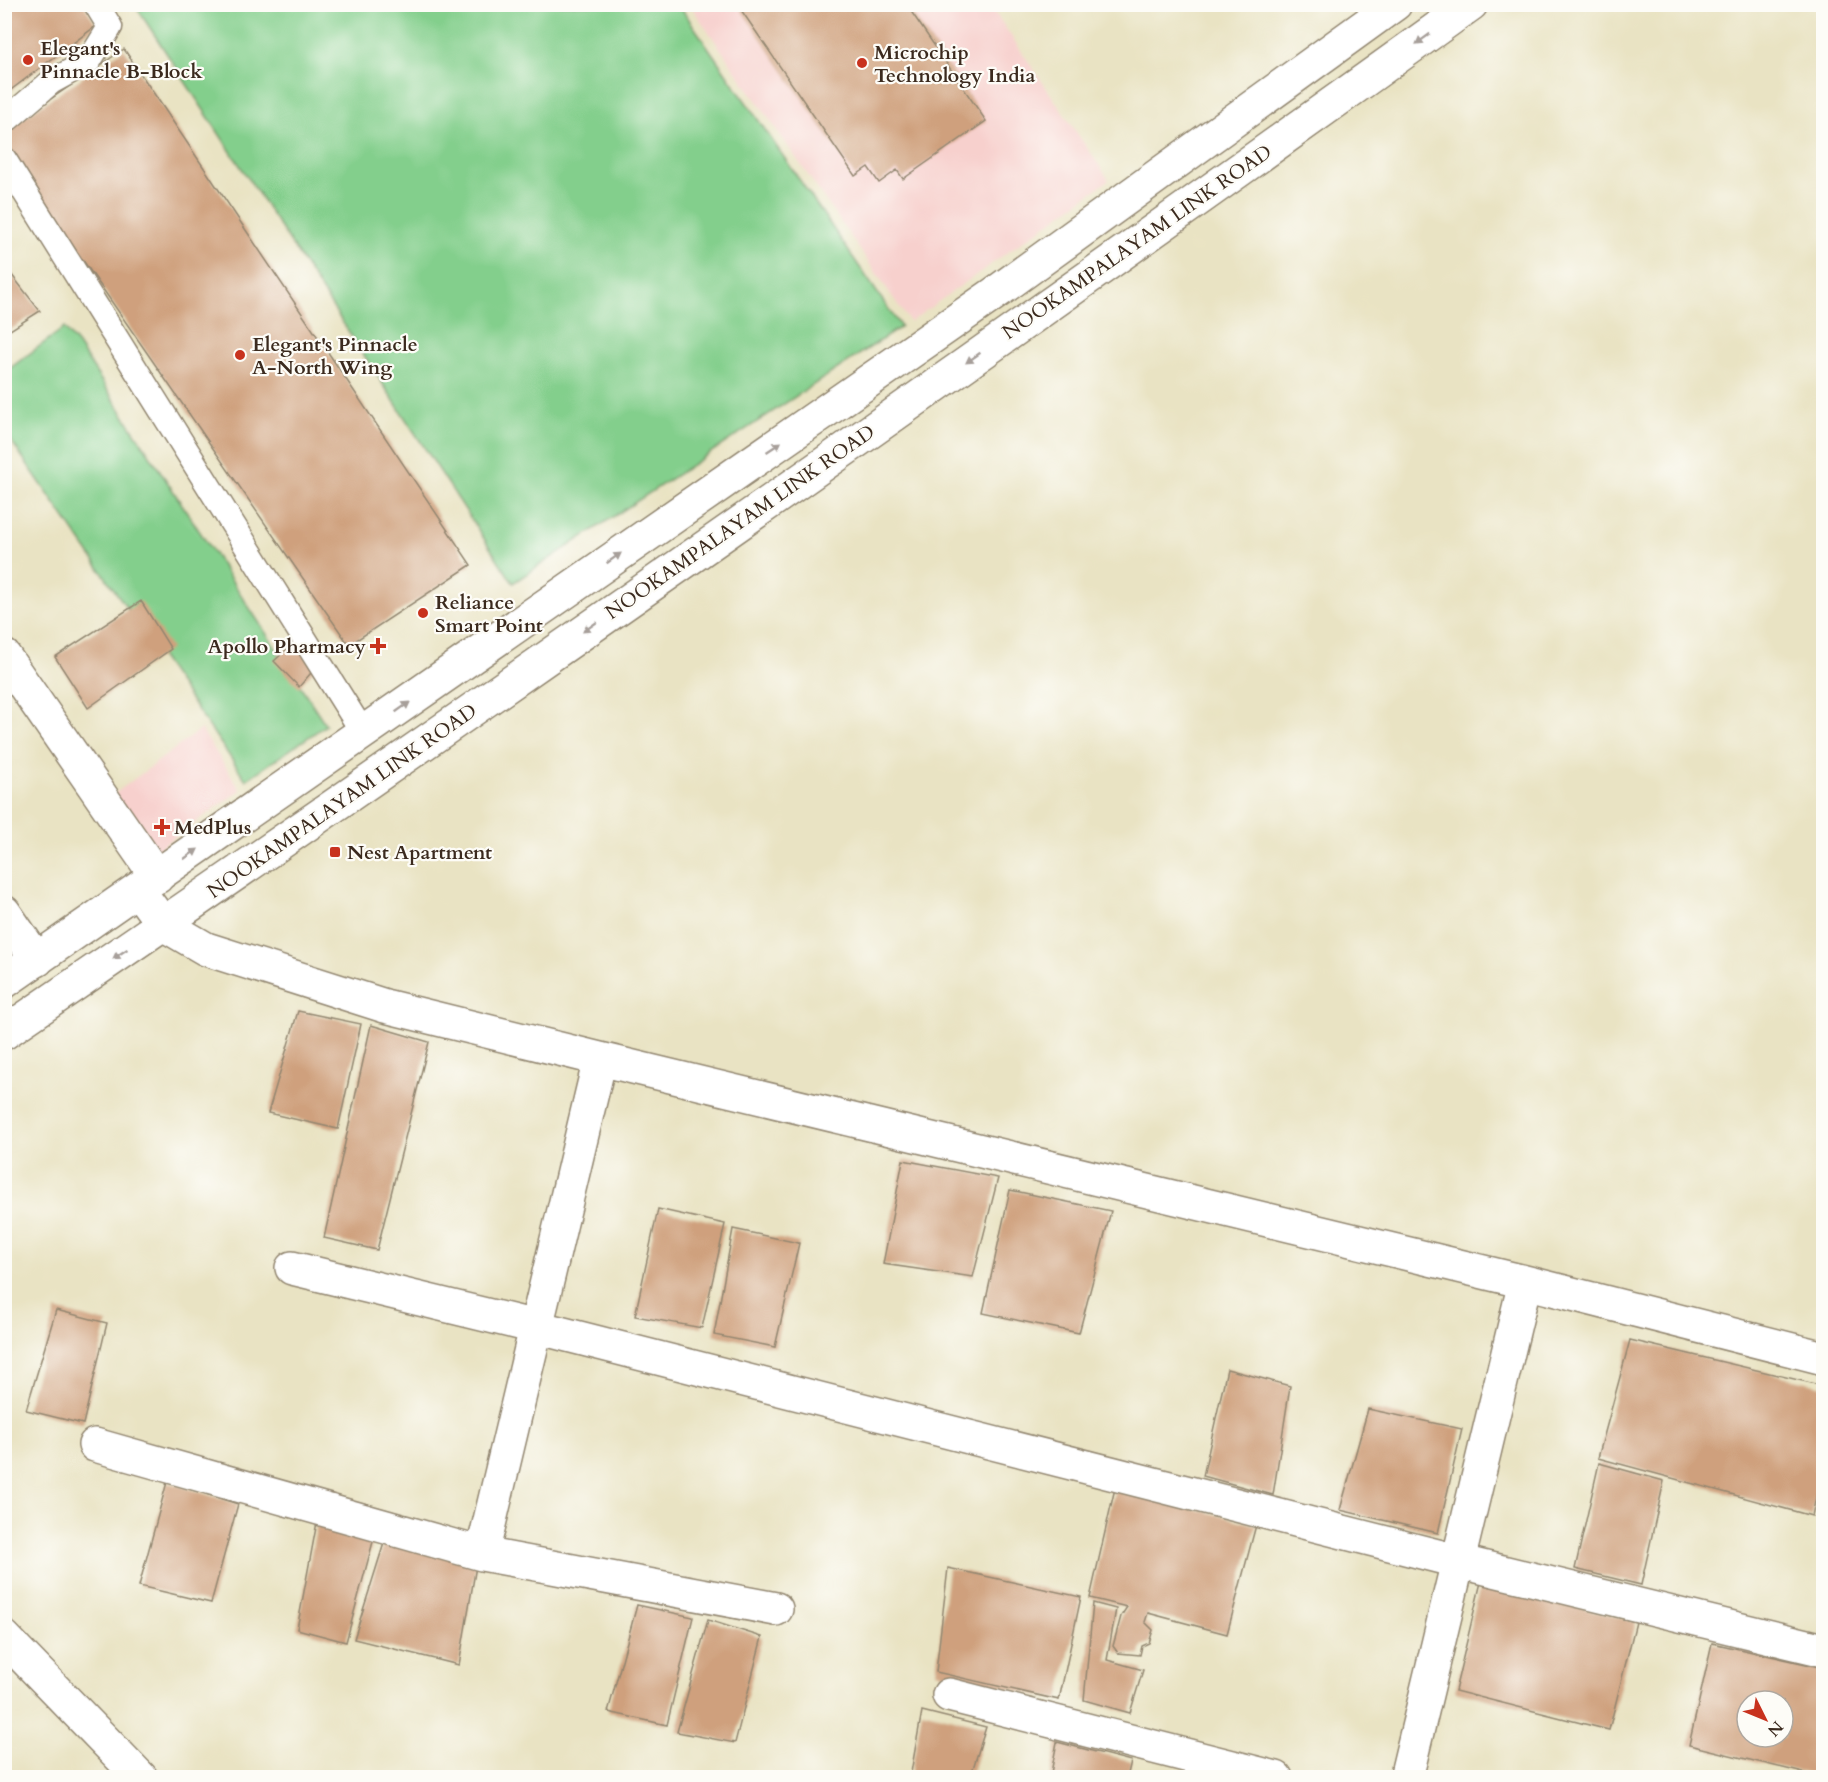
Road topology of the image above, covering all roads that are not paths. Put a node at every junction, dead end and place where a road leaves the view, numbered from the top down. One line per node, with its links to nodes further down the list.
1 (96, 4): 4 (lane)
2 (1395, 4): 7 (street, NOOKAMPALAYAM LINK ROAD, one-way to 2)
3 (1471, 4): 10 (street, NOOKAMPALAYAM LINK ROAD, one-way to 10)
4 (4, 122)
5 (4, 159): 7 (lane)
6 (4, 656): 8 (street)
7 (364, 734): 8 (street, NOOKAMPALAYAM LINK ROAD, one-way to 7)
8 (147, 884): 10 (street); 11 (street, NOOKAMPALAYAM LINK ROAD)
9 (4, 912): 11 (street)
10 (163, 924): 13 (street, NOOKAMPALAYAM LINK ROAD, one-way to 13); 14 (street)
11 (37, 960): 12 (street, NOOKAMPALAYAM LINK ROAD)
12 (4, 982)
13 (4, 1033)
14 (600, 1059): 16 (street); 17 (street)
15 (292, 1268): 17 (street)
16 (1525, 1282): 18 (street); 21 (street)
17 (536, 1327): 20 (street); 21 (street)
18 (1824, 1358)
19 (95, 1445): 20 (street)
20 (482, 1554): 22 (street)
21 (1457, 1561): 24 (street); 28 (street)
22 (776, 1610)
23 (4, 1637): 26 (street)
24 (1824, 1650)
25 (949, 1695): 27 (street)
26 (141, 1778)
27 (1276, 1778)
28 (1406, 1778)

